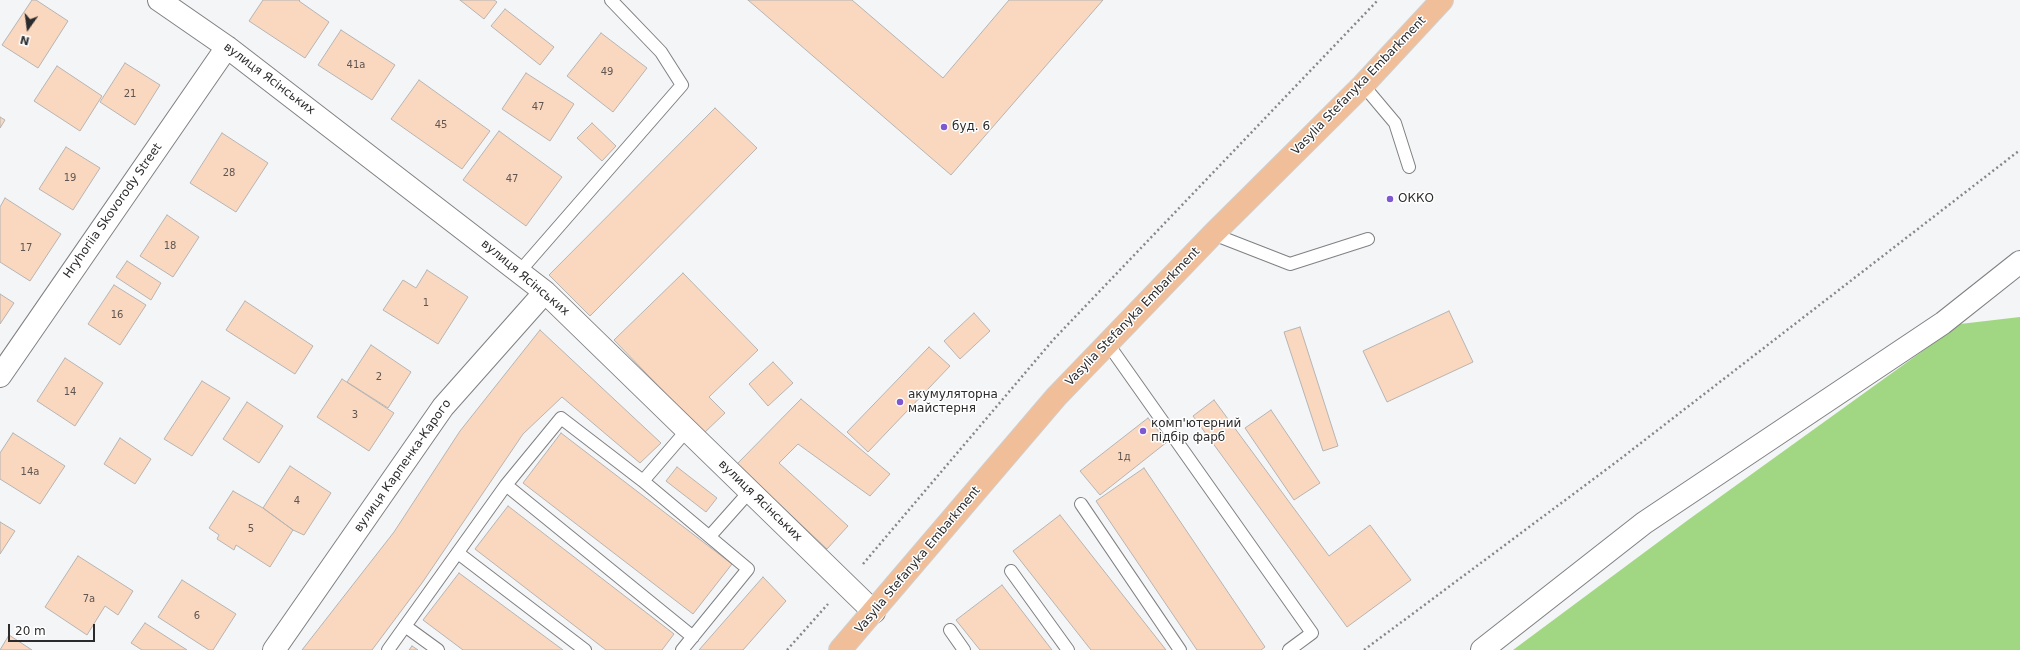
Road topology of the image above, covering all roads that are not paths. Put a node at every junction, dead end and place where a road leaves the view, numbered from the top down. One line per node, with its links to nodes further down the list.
1 (159, 0): 4 (street, вулиця Ясінських)
2 (611, 0): 10 (lane)
3 (1442, 0): 5 (main road, Vasylia Stefanyka Embarkment)
4 (227, 47): 10 (street, вулиця Ясінських); 13 (street, Hryhoriia Skovorody Street)
5 (1363, 85): 6 (lane); 7 (main road, Vasylia Stefanyka Embarkment)
6 (1409, 167)
7 (1213, 234): 8 (lane); 12 (main road, Vasylia Stefanyka Embarkment)
8 (1368, 239)
9 (2020, 262): 36 (street)
10 (520, 271): 11 (street, вулиця Ясінських)
11 (545, 292): 14 (street, вулиця Ясінських); 26 (street, вулиця Карпенка-Карого)
12 (1108, 344): 22 (main road, Vasylia Stefanyka Embarkment); 35 (lane)
13 (0, 376)
14 (687, 430): 15 (lane); 17 (street, вулиця Ясінських)
15 (642, 481): 16 (lane); 19 (lane)
16 (506, 485): 20 (lane); 25 (lane)
17 (750, 491): 19 (lane); 22 (street, вулиця Ясінських)
18 (1081, 504): 34 (lane)
19 (710, 536): 25 (lane)
20 (458, 553): 23 (lane); 29 (lane)
21 (1011, 571): 33 (lane)
22 (874, 612): 31 (main road, Vasylia Stefanyka Embarkment)
23 (405, 626): 27 (lane); 28 (lane)
24 (950, 630): 32 (lane)
25 (693, 637): 30 (lane)
26 (274, 650)
27 (388, 650)
28 (438, 650)
29 (584, 650)
30 (682, 650)
31 (840, 650)
32 (964, 650)
33 (1068, 650)
34 (1180, 650)
35 (1290, 650)
36 (1482, 650)

